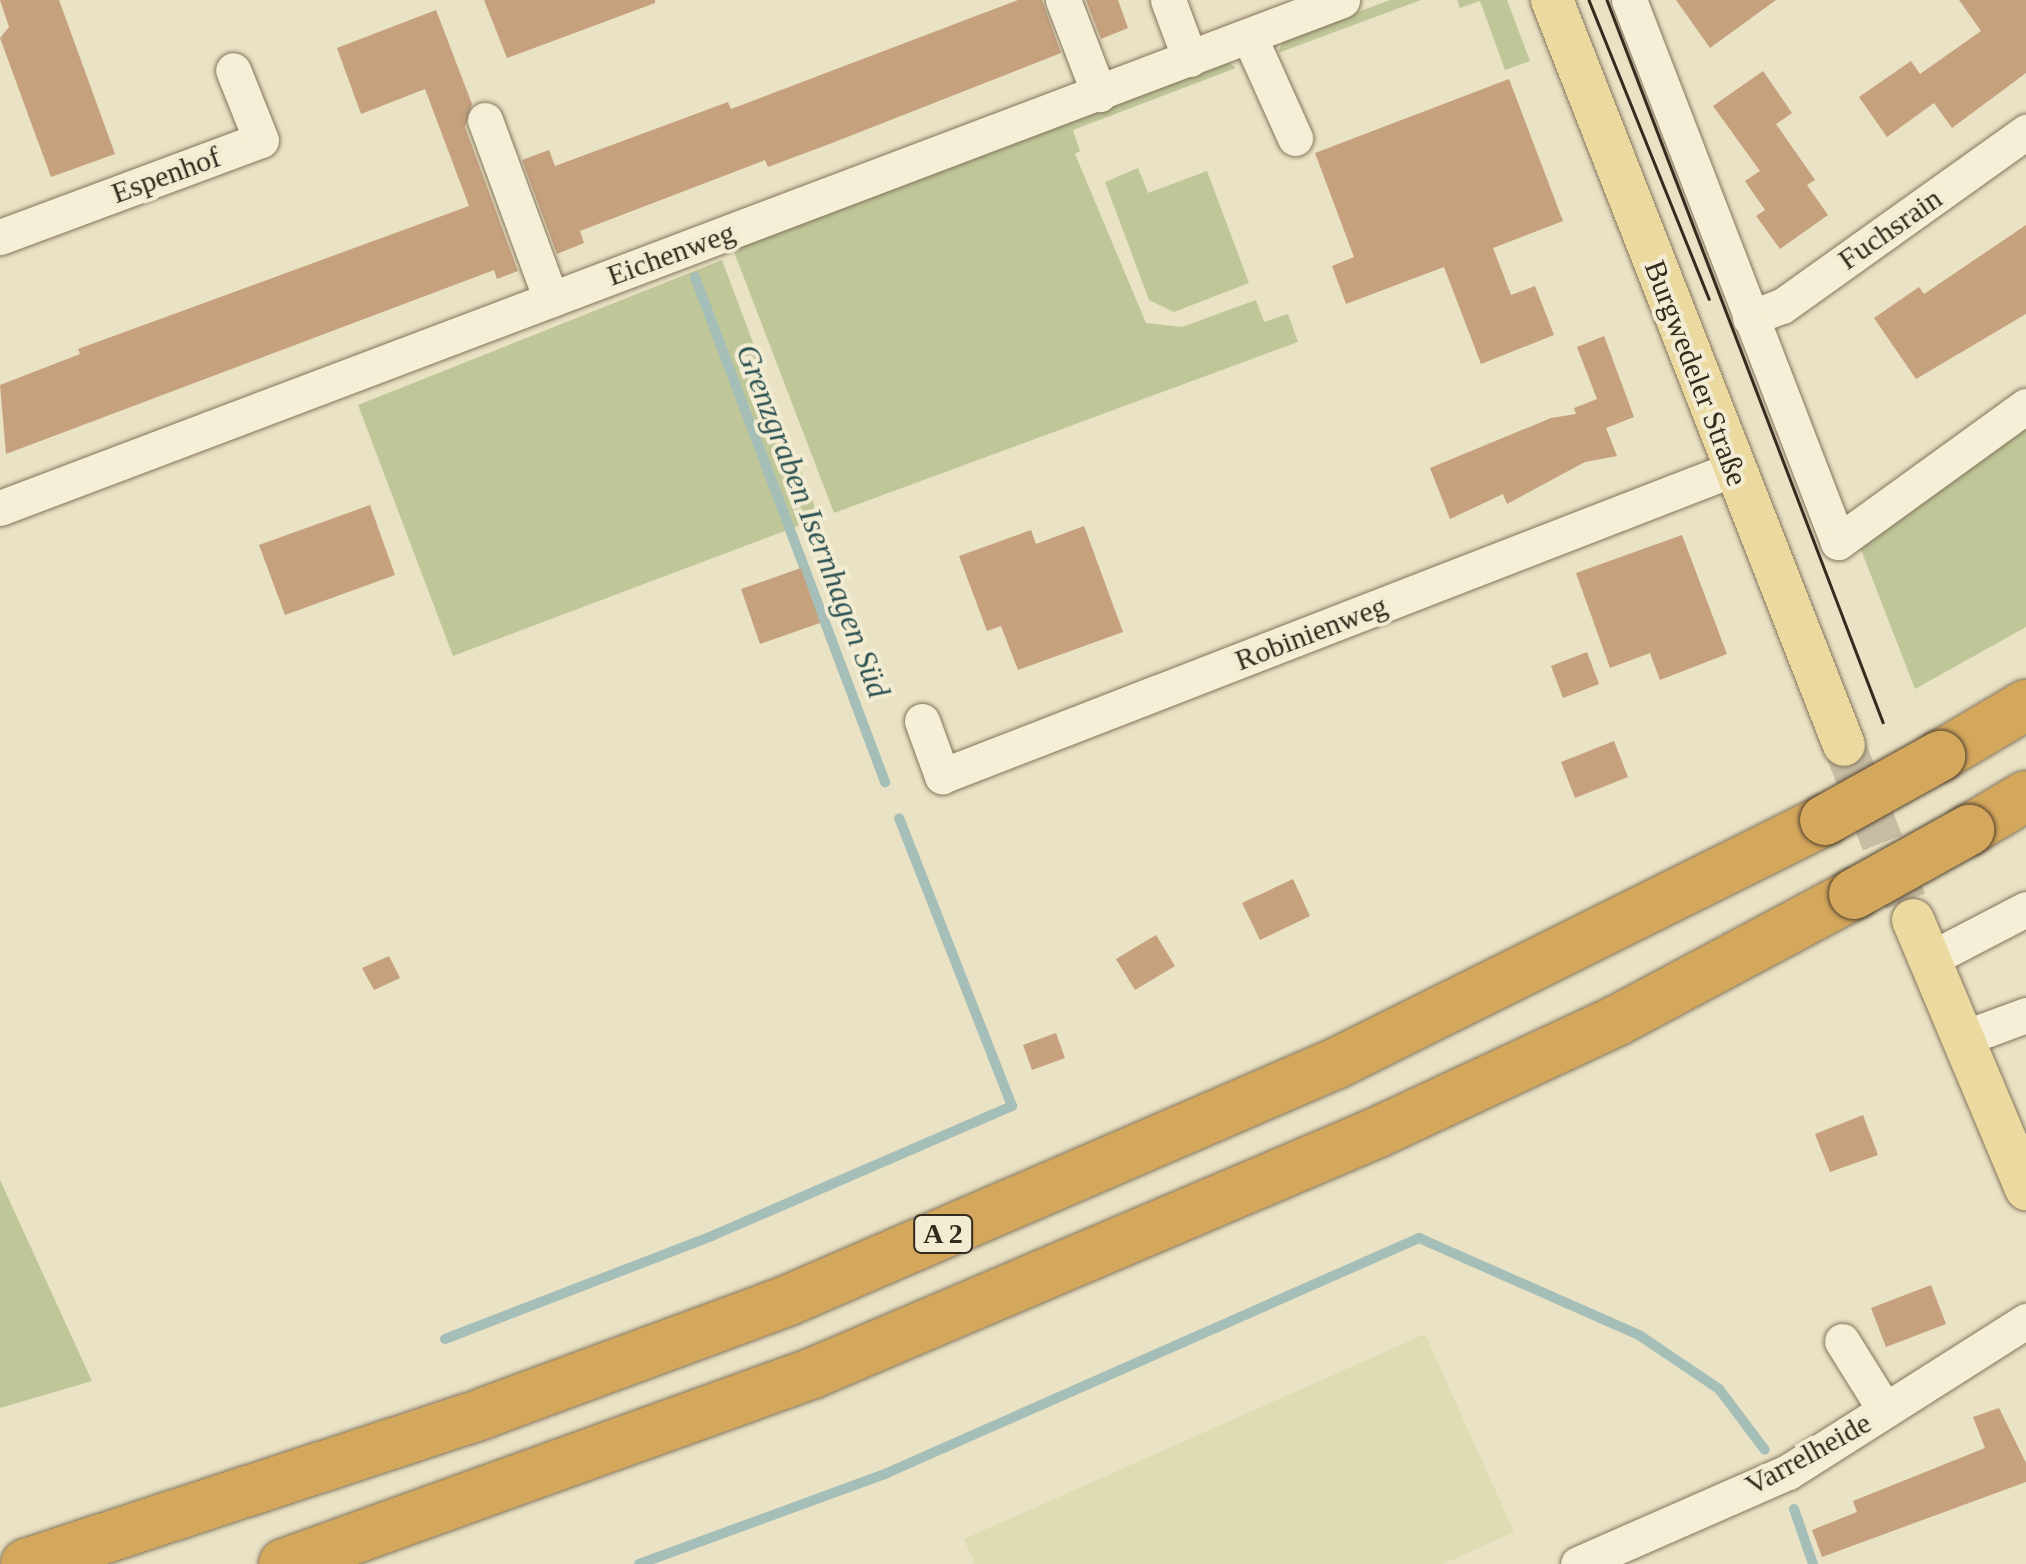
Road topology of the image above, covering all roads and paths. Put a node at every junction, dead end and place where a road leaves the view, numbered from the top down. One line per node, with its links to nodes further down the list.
1 (1063, 0): 9 (street)
2 (1168, 0): 7 (street)
3 (1342, 0): 6 (street, Eichenweg)
4 (1552, 0): 17 (main road, Burgwedeler Straße)
5 (1629, 0): 15 (street)
6 (1248, 36): 7 (street, Eichenweg); 12 (street)
7 (1190, 59): 9 (street, Eichenweg)
8 (234, 70): 13 (street, Espenhof)
9 (1098, 94): 14 (street, Eichenweg)
10 (485, 120): 14 (street)
11 (2026, 132): 15 (street, Fuchsrain)
12 (1296, 138)
13 (0, 237)
14 (552, 299): 18 (street, Eichenweg)
15 (1750, 318): 16 (street)
16 (2026, 406)
17 (1733, 469): 20 (street, Robinienweg); 21 (main road, Burgwedeler Straße)
18 (0, 508)
19 (2026, 705): 32 (highway, A 2, bridge)
20 (922, 722)
21 (1844, 745)
22 (2026, 796): 33 (highway, A 2, bridge)
23 (2026, 909): 25 (street)
24 (1913, 920): 25 (main road)
25 (1928, 960): 27 (main road)
26 (2026, 1015): 27 (street)
27 (1961, 1039): 28 (main road)
28 (2026, 1189)
29 (2026, 1322): 31 (street, Varrelheide)
30 (1842, 1341): 31 (street)
31 (1885, 1410): 34 (street, Varrelheide)
32 (26, 1564)
33 (284, 1564)
34 (1578, 1564)

